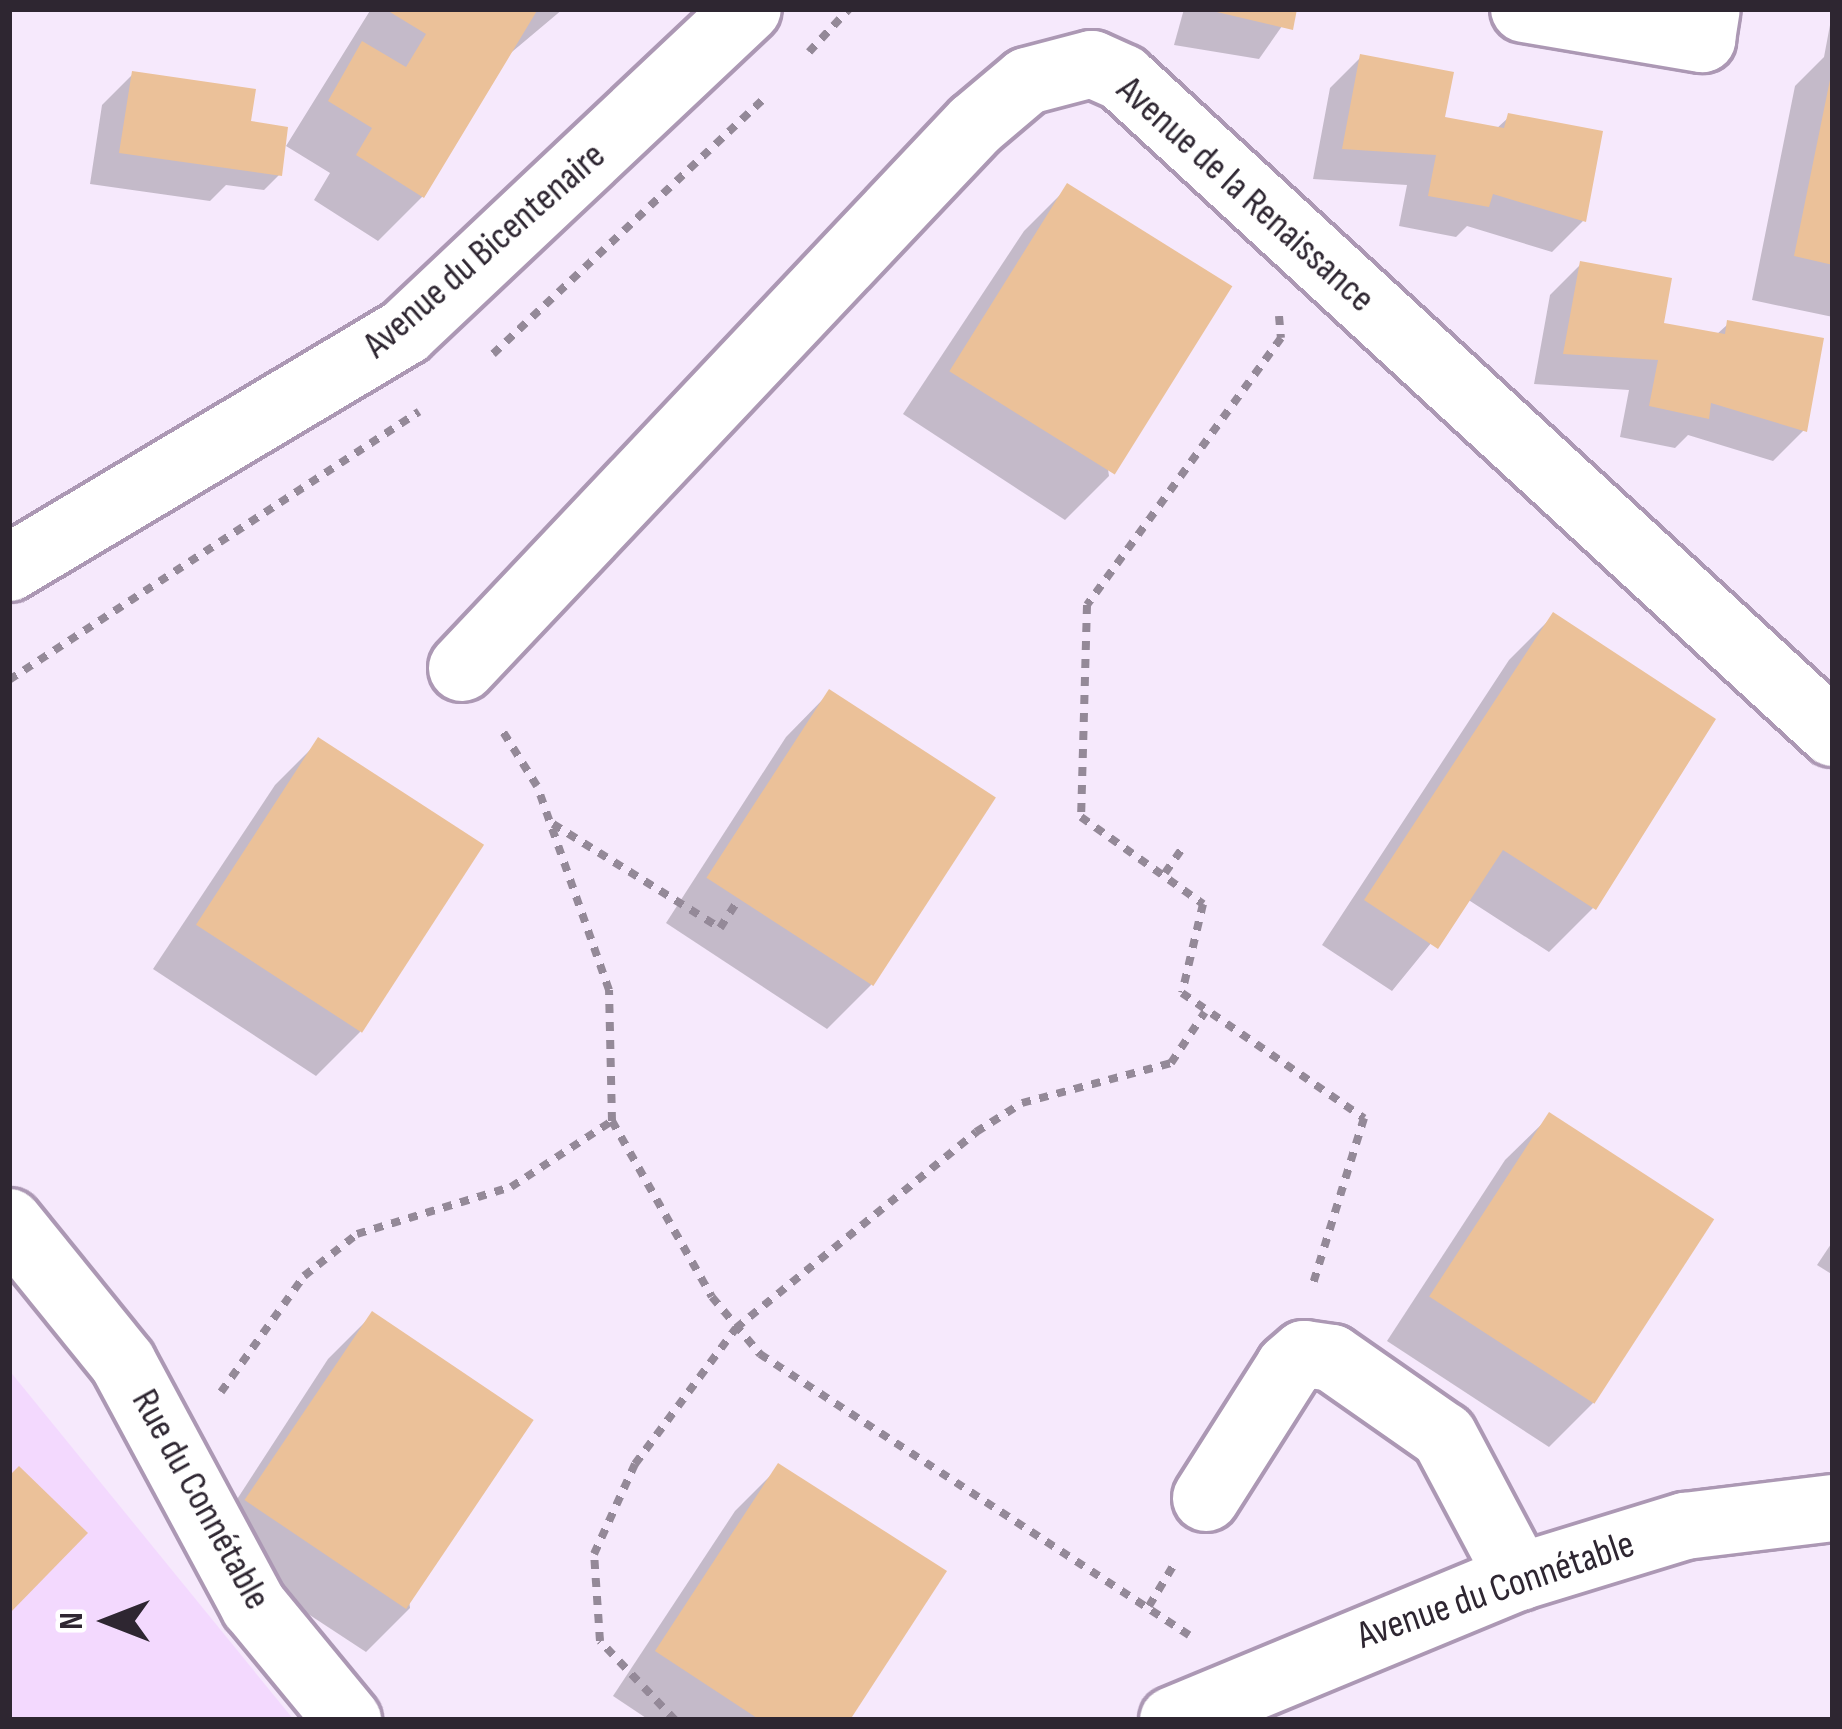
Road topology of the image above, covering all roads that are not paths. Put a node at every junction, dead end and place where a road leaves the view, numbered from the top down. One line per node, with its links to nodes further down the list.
1 (748, 9): 4 (street, Avenue du Bicentenaire)
2 (1523, 9): 3 (street)
3 (1707, 9)
4 (9, 568)
5 (462, 668): 6 (street, Avenue de la Renaissance)
6 (1833, 733)
7 (9, 1222): 11 (street, Rue du Connétable)
8 (1206, 1498): 10 (street)
9 (1833, 1508): 10 (street, Avenue du Connétable)
10 (1519, 1576): 12 (street, Avenue du Connétable)
11 (348, 1720)
12 (1173, 1720)

